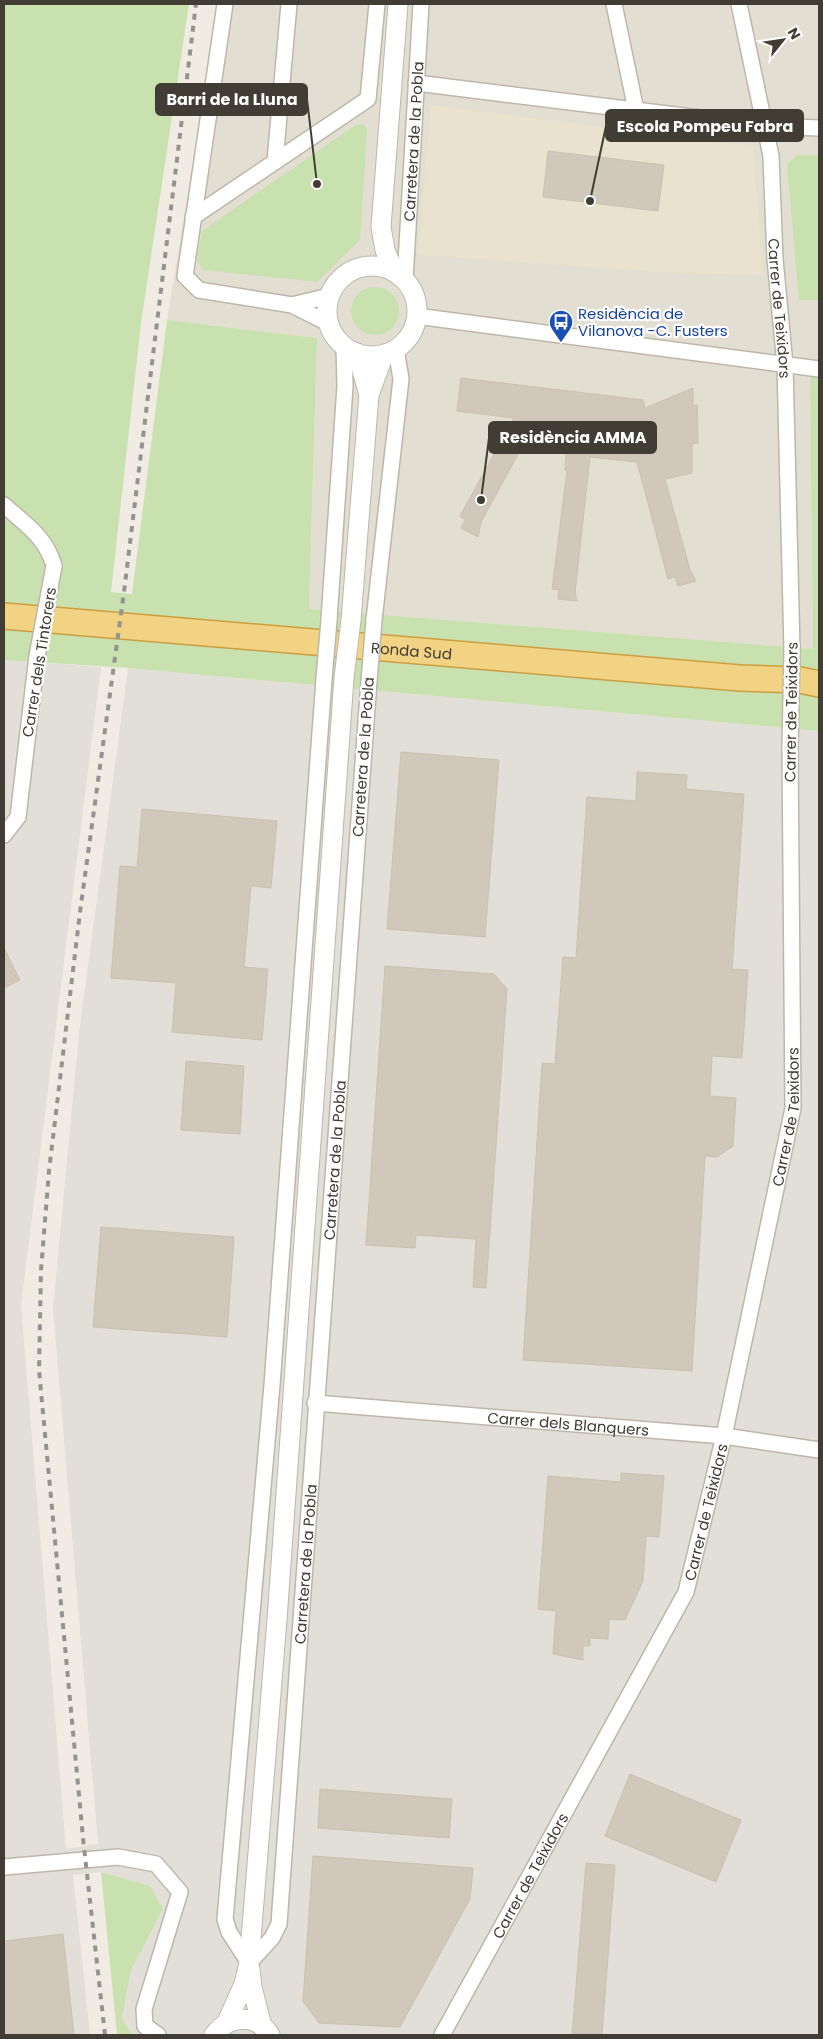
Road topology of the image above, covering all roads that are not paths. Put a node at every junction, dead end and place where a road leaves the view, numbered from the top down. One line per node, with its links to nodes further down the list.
1 (225, 4): 13 (street)
2 (289, 4): 12 (street)
3 (377, 4): 12 (street)
4 (398, 4): 14 (street, Carretera de la Pobla)
5 (421, 4): 8 (street, Carretera de la Pobla)
6 (614, 4): 9 (street)
7 (739, 4): 10 (street, Carrer de Teixidors)
8 (416, 83): 9 (street); 16 (street, Carretera de la Pobla)
9 (636, 110): 10 (street)
10 (764, 126): 11 (street); 23 (street, Carrer de Teixidors)
11 (819, 128)
12 (276, 161): 13 (street)
13 (193, 216): 18 (street)
14 (381, 227): 15 (street, Carretera de la Pobla); 16 (street, Carretera de la Pobla)
15 (355, 269): 16 (street); 17 (street)
16 (399, 276): 19 (street)
17 (329, 296): 18 (street); 20 (street)
18 (292, 305): 20 (street)
19 (416, 316): 22 (street); 23 (street)
20 (328, 323): 21 (street)
21 (350, 349): 22 (street); 25 (street, Carretera de la Pobla); 34 (street, Carretera de la Pobla, bridge)
22 (390, 352): 25 (street, Carretera de la Pobla); 30 (street, Carretera de la Pobla, bridge)
23 (785, 365): 24 (street); 31 (street, Carrer de Teixidors, bridge)
24 (819, 369)
25 (369, 395): 34 (street, Carretera de la Pobla, bridge)
26 (4, 505): 29 (street, Carrer dels Tintorers, bridge)
27 (4, 616): 28 (highway, Ronda Sud)
28 (814, 683)
29 (4, 835)
30 (315, 1403): 31 (street, Carrer dels Blanquers); 34 (street, Carretera de la Pobla)
31 (724, 1436): 32 (street, Carrer dels Blanquers); 38 (street, Carrer de Teixidors)
32 (819, 1450)
33 (4, 1867): 37 (street)
34 (249, 1963): 35 (street, Carretera de la Pobla); 36 (street, Carretera de la Pobla)
35 (221, 2029): 36 (street)
36 (266, 2031)
37 (158, 2035)
38 (442, 2035)

